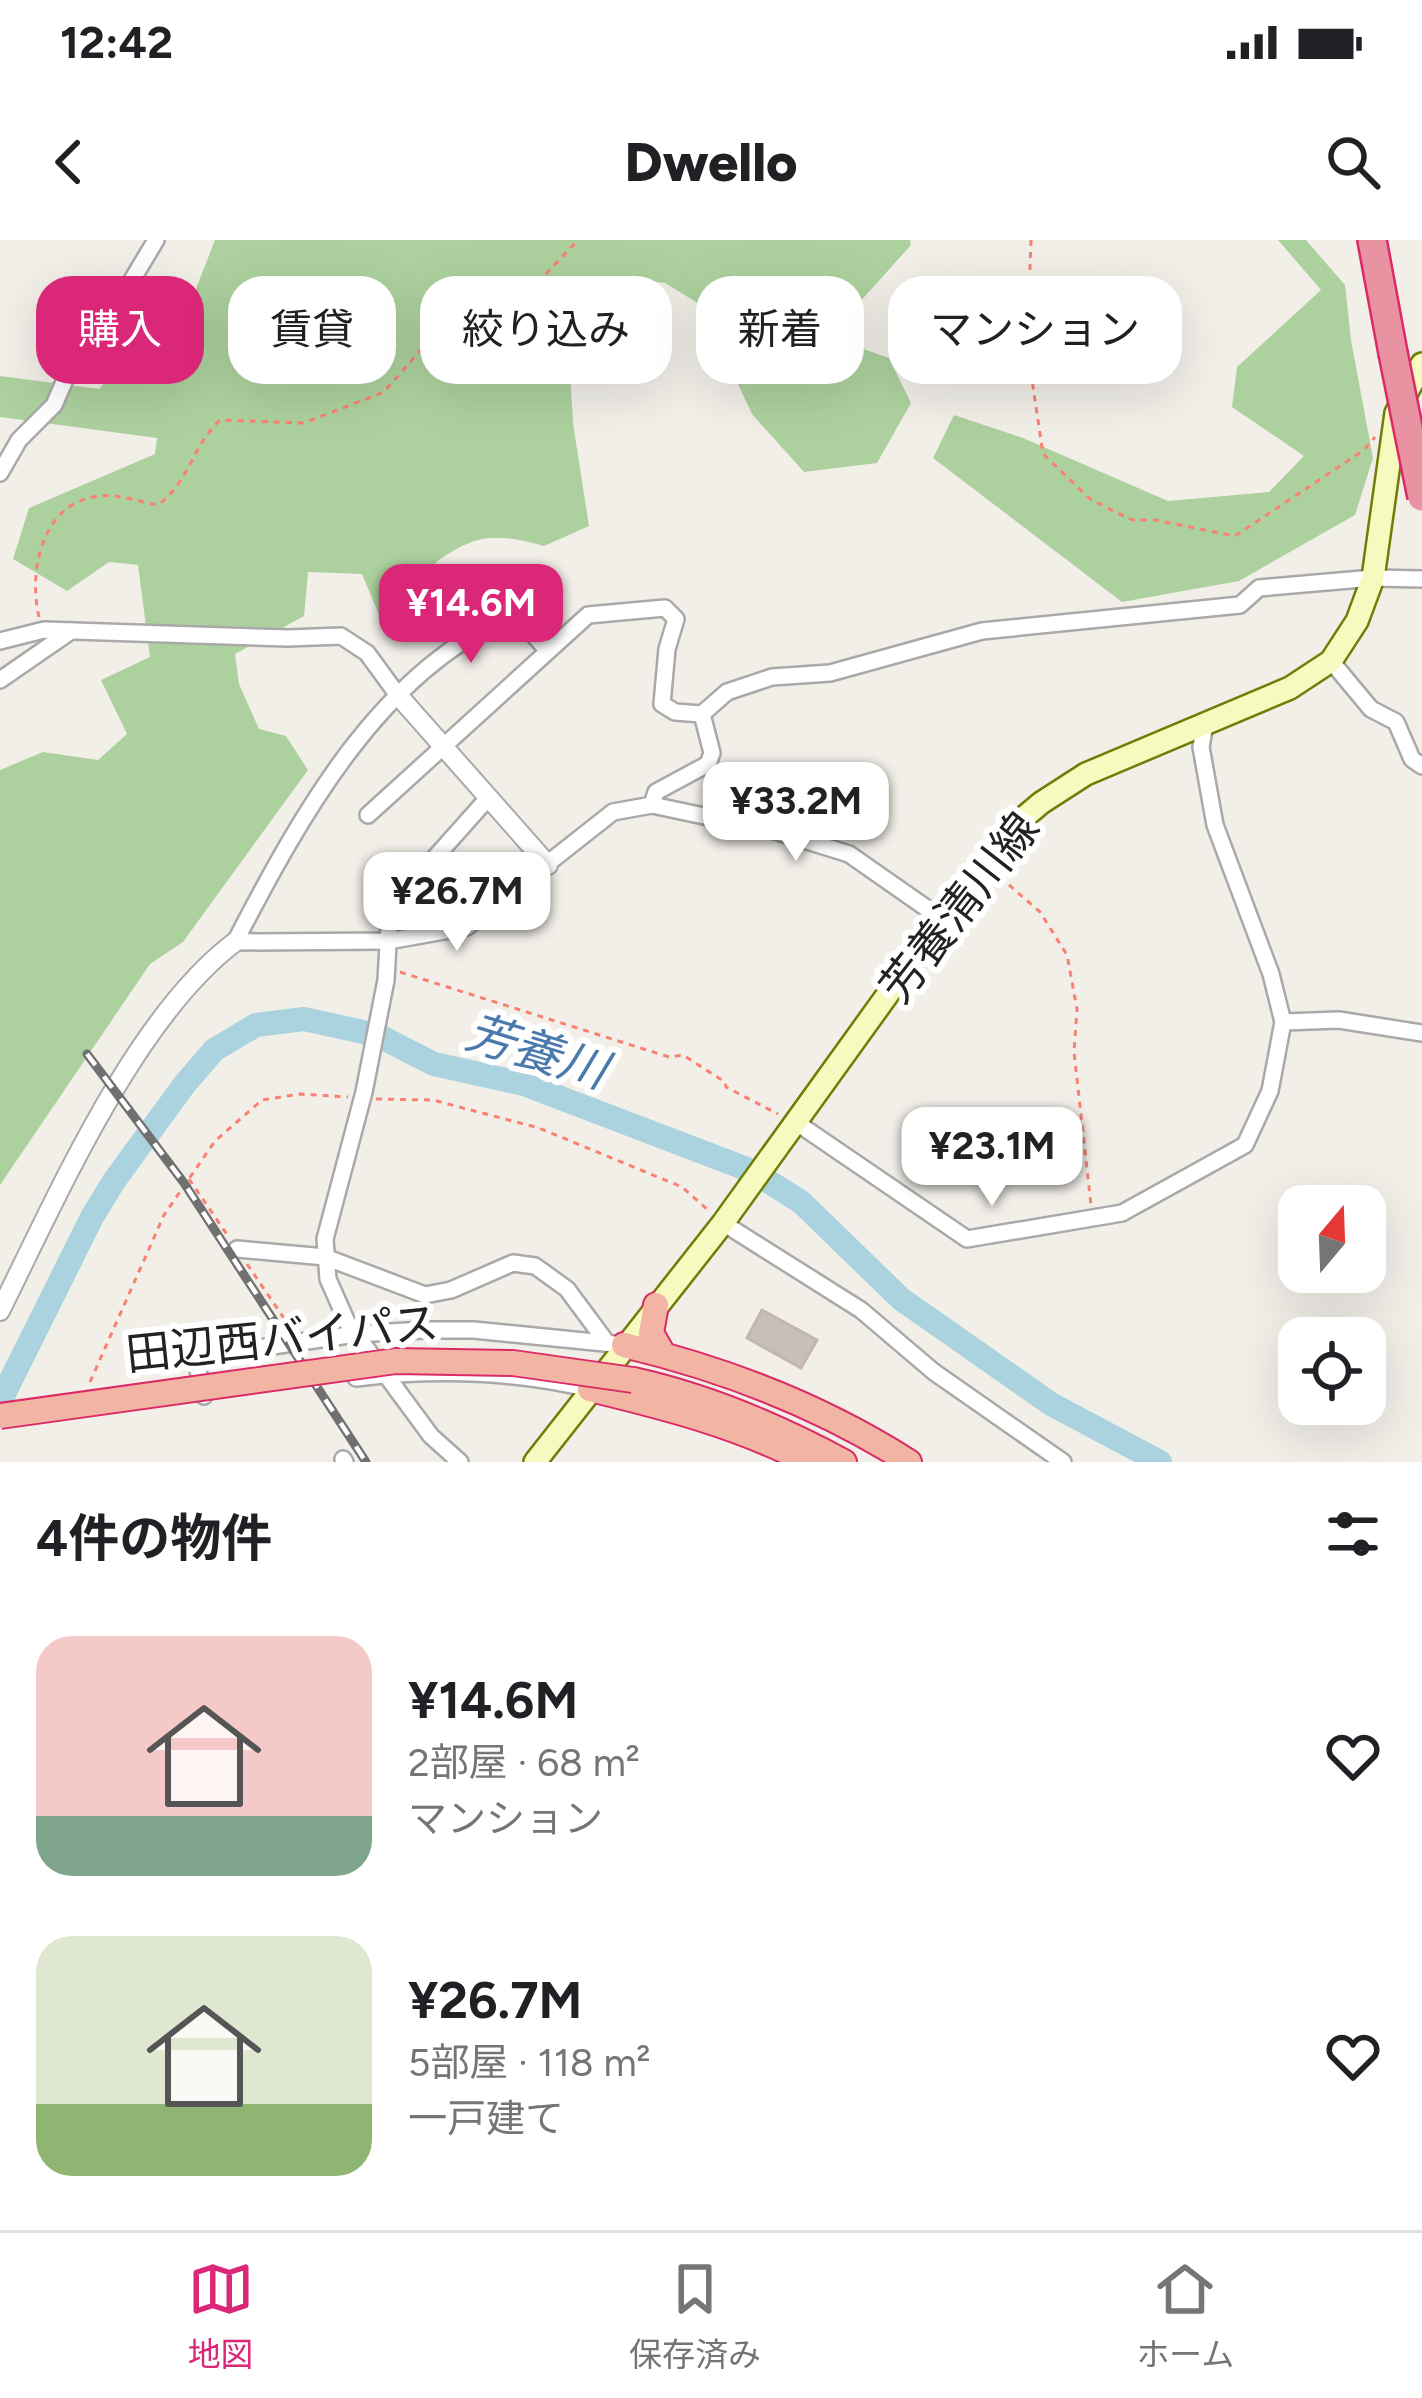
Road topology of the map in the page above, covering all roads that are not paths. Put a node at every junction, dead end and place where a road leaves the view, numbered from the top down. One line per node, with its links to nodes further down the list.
1 (156, 240): 4 (street)
2 (1373, 240): 5 (highway, bridge)
3 (1422, 364): 6 (main road, 芳養清川線)
4 (0, 473)
5 (1422, 497)
6 (1373, 578): 7 (street); 11 (main road, 芳養清川線); 14 (street)
7 (1422, 579)
8 (71, 631): 9 (street); 12 (street); 13 (street)
9 (0, 641)
10 (548, 651): 13 (street); 14 (street); 16 (street)
11 (1330, 661): 15 (main road, 芳養清川線); 17 (street)
12 (0, 680)
13 (397, 694): 16 (street); 24 (street)
14 (702, 714): 19 (street)
15 (1205, 724): 22 (main road, 芳養清川線); 25 (street)
16 (443, 746): 18 (street); 20 (street)
17 (1422, 766)
18 (488, 798): 21 (street); 23 (street)
19 (652, 806): 21 (street); 22 (street)
20 (368, 815)
21 (548, 865): 23 (street)
22 (942, 919): 27 (main road, 芳養清川線)
23 (388, 941): 24 (street); 30 (street)
24 (235, 942): 32 (street)
25 (1283, 1022): 26 (street); 27 (street)
26 (1422, 1033)
27 (793, 1129): 28 (main road, 芳養清川線)
28 (726, 1218): 31 (main road, 芳養清川線); 46 (street)
29 (237, 1249): 30 (street)
30 (325, 1257): 33 (street); 35 (street)
31 (656, 1305): 35 (main road, 芳養清川線); 36 (highway)
32 (0, 1310)
33 (356, 1334): 34 (street); 37 (street); 37 (street)
34 (536, 1335): 35 (street); 38 (street)
35 (616, 1344): 36 (highway); 39 (main road, 芳養清川線)
36 (663, 1354): 45 (highway)
37 (386, 1376): 38 (street); 41 (street)
38 (525, 1378): 39 (street)
39 (590, 1389): 42 (main road, 芳養清川線); 43 (highway)
40 (0, 1415): 44 (highway, 田辺西バイパス, bridge)
41 (460, 1462)
42 (535, 1462)
43 (808, 1462)
44 (844, 1462)
45 (909, 1462)
46 (1063, 1462)

